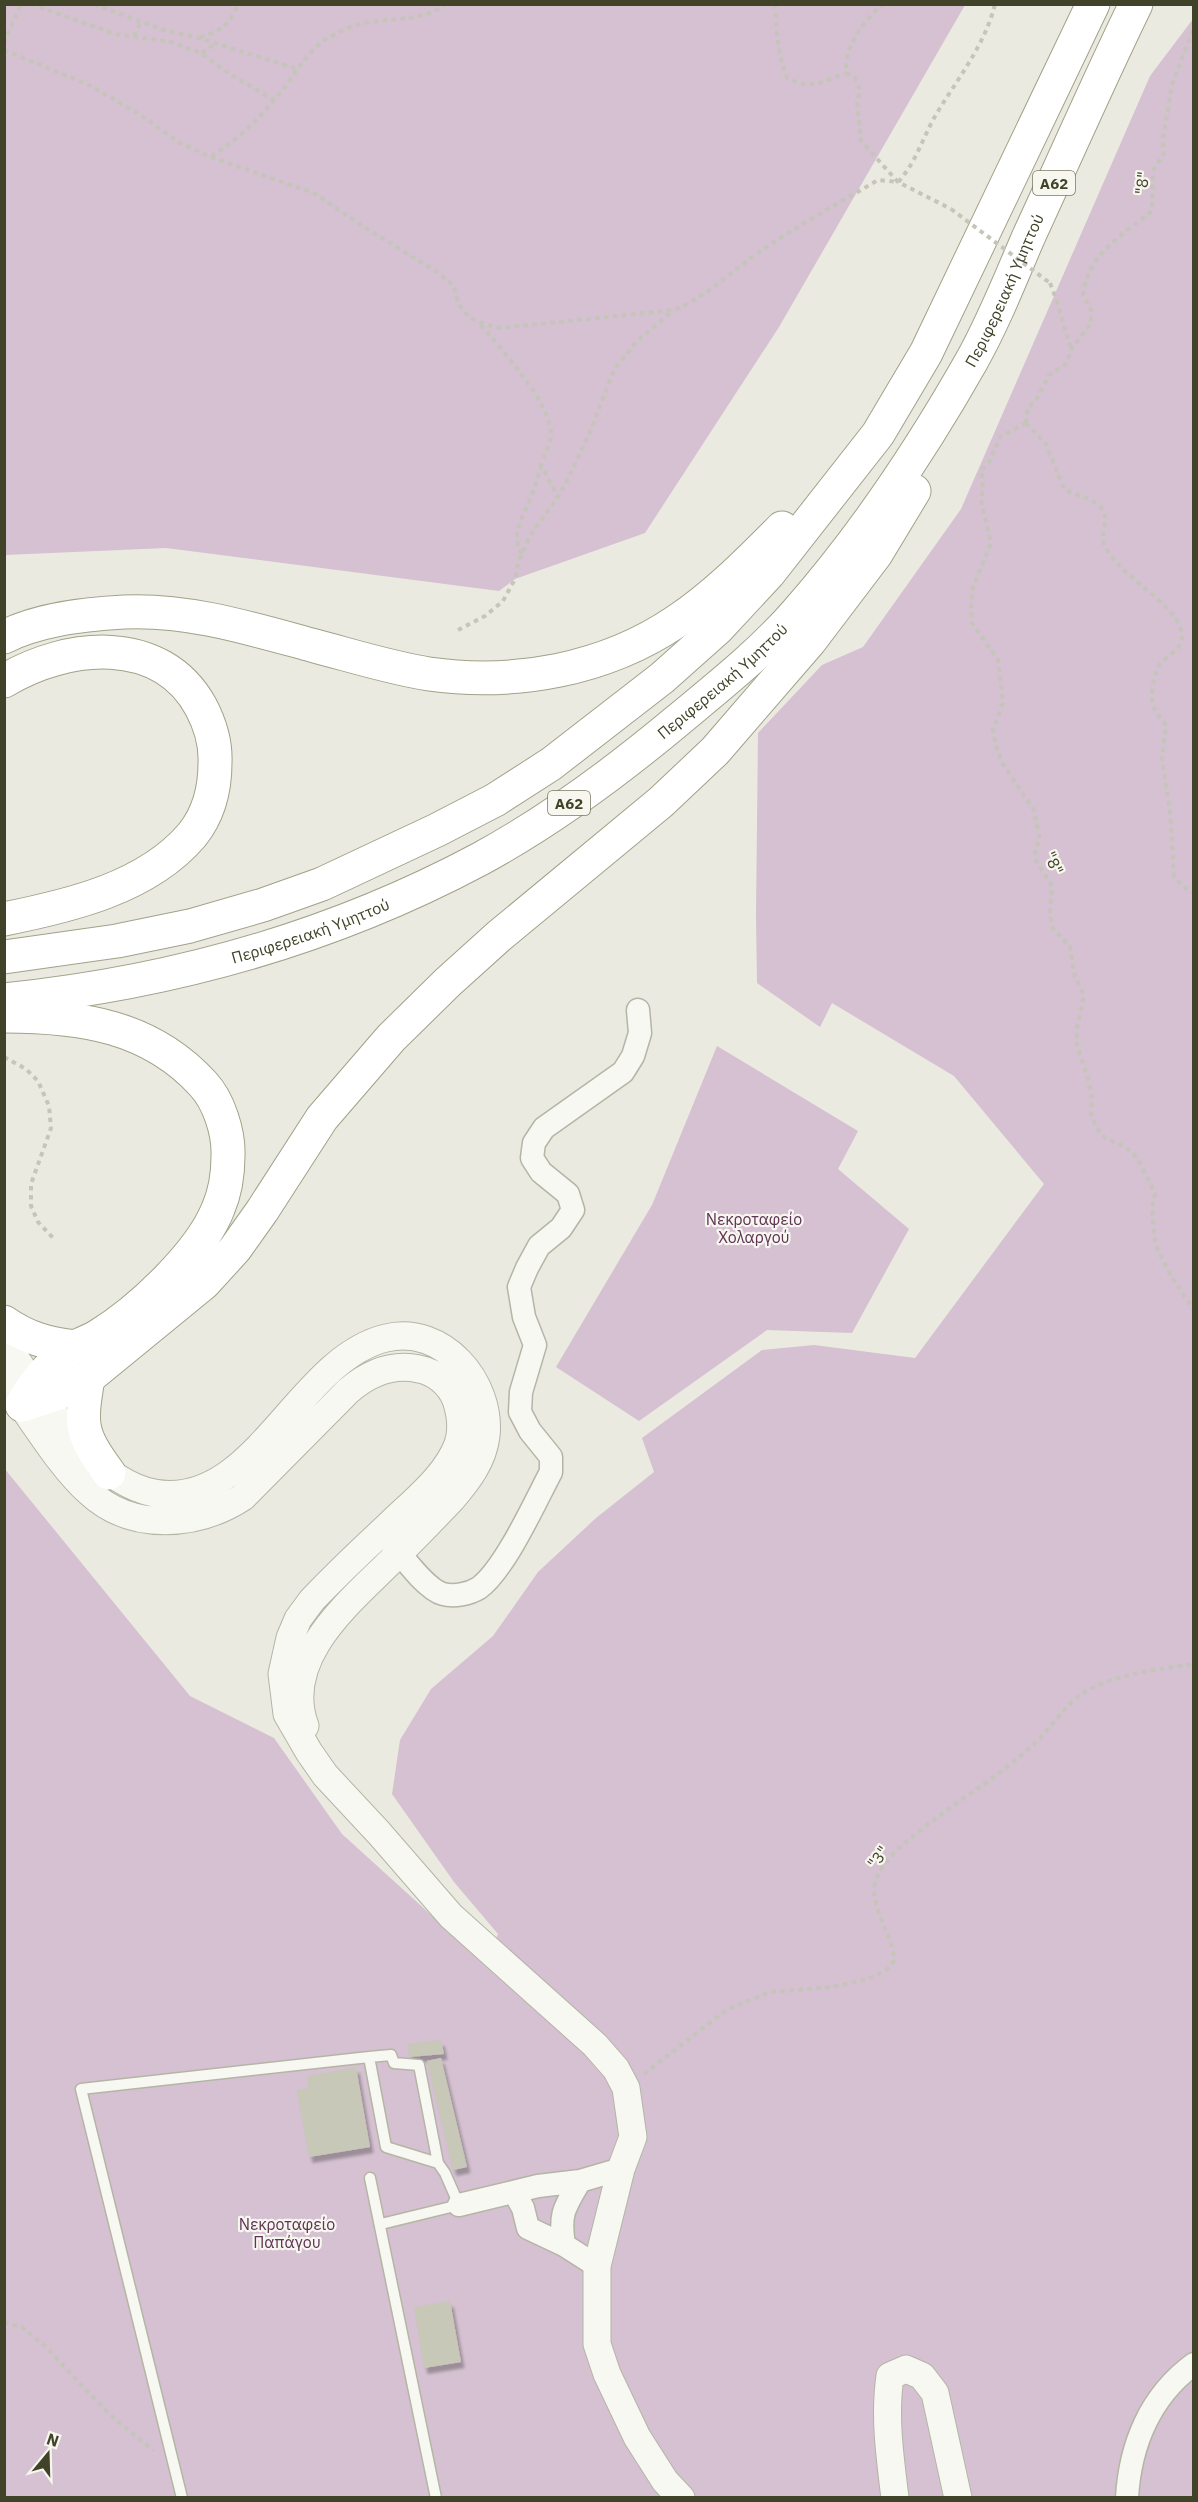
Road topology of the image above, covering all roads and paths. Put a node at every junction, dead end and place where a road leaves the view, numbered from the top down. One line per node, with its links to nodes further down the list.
1 (21, 4): 15 (path)
2 (31, 4): 13 (path)
3 (94, 4): 11 (path)
4 (238, 4): 14 (path)
5 (446, 4): 19 (path)
6 (775, 4): 20 (path)
7 (884, 4): 20 (path)
8 (994, 4): 23 (path)
9 (1093, 4): 29 (highway, Α62)
10 (1136, 4): 27 (highway, Περιφερειακή Υμηττού / Α62)
11 (140, 23): 13 (path); 14 (path)
12 (1194, 27): 26 (path, "8")
13 (134, 36): 18 (path)
14 (199, 38): 16 (path)
15 (4, 43)
16 (216, 43): 18 (path); 19 (path)
17 (4, 50): 22 (path)
18 (201, 53): 21 (path)
19 (297, 69): 21 (path)
20 (847, 73): 23 (path)
21 (274, 100): 22 (path)
22 (211, 157): 25 (path)
23 (898, 182): 24 (path); 26 (path, bridge)
24 (674, 310): 25 (path); 31 (path)
25 (481, 324): 30 (path)
26 (1072, 348): 28 (path)
27 (972, 361): 39 (highway, Περιφερειακή Υμηττού / Α62); 48 (highway)
28 (1026, 423): 36 (path); 44 (path, "8")
29 (878, 434): 34 (highway); 38 (highway, Α62)
30 (542, 465): 31 (path); 32 (path)
31 (558, 497): 32 (path)
32 (522, 554): 33 (path)
33 (459, 630)
34 (4, 637)
35 (4, 681): 37 (highway)
36 (1194, 892)
37 (4, 919)
38 (4, 957)
39 (4, 1000)
40 (638, 1010): 52 (street)
41 (4, 1016): 47 (highway)
42 (4, 1057): 43 (path)
43 (56, 1240)
44 (1194, 1310)
45 (4, 1322): 47 (highway)
46 (4, 1342): 49 (street)
47 (75, 1347): 49 (highway)
48 (88, 1378): 49 (highway); 50 (highway)
49 (26, 1392): 50 (street); 51 (street)
50 (109, 1473): 52 (street)
51 (382, 1531): 52 (street); 54 (street)
52 (399, 1553): 54 (street)
53 (1194, 1664): 56 (path, "3")
54 (379, 1833): 56 (street)
55 (369, 2056): 57 (lane); 57 (lane); 69 (lane)
56 (626, 2088): 58 (street)
57 (438, 2163): 62 (lane)
58 (621, 2169): 60 (street); 65 (street)
59 (370, 2178): 63 (lane)
60 (580, 2181): 61 (street); 64 (street)
61 (514, 2192): 62 (street); 64 (street)
62 (459, 2205): 63 (lane)
63 (381, 2224): 70 (lane)
64 (564, 2245): 65 (street)
65 (597, 2266): 71 (street)
66 (4, 2322): 68 (path)
67 (1194, 2364): 74 (street)
68 (154, 2451)
69 (182, 2498)
70 (436, 2498)
71 (681, 2498)
72 (895, 2498): 73 (street)
73 (958, 2498)
74 (1126, 2498)

